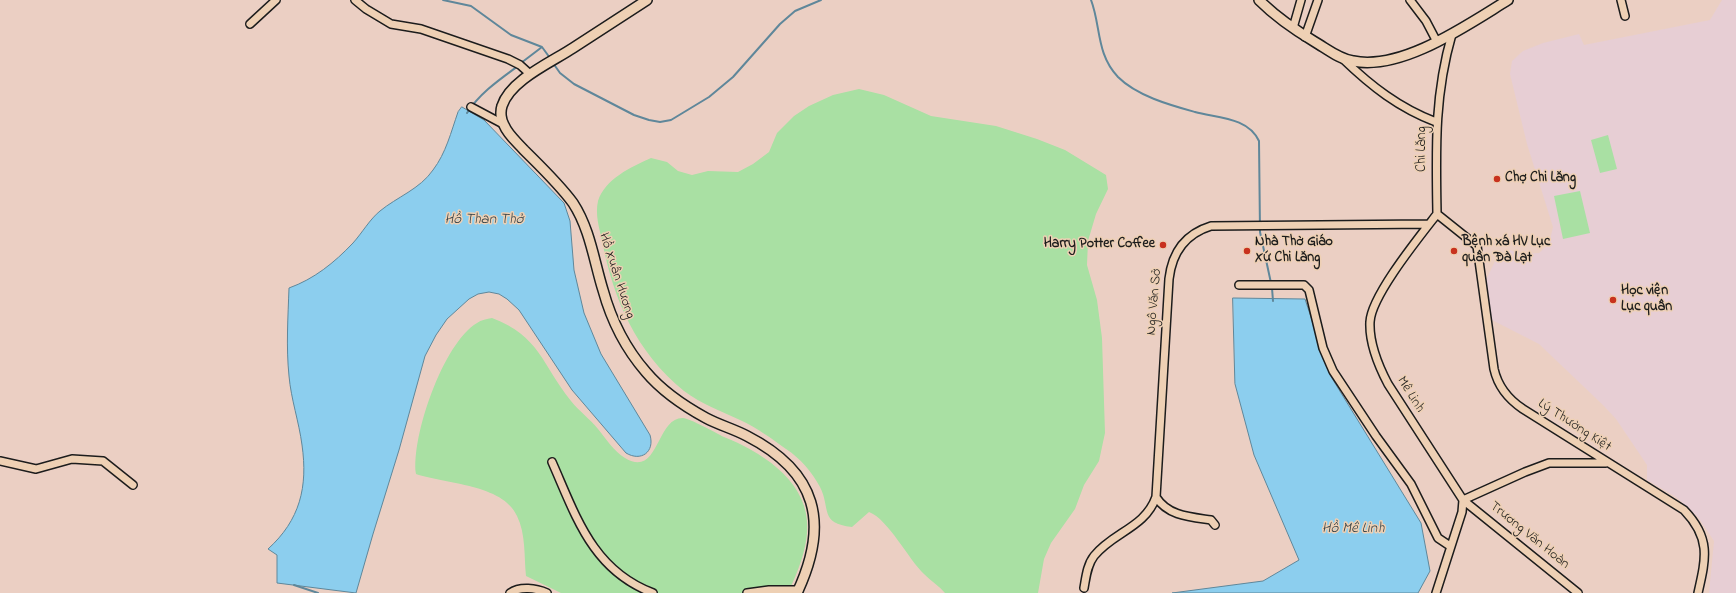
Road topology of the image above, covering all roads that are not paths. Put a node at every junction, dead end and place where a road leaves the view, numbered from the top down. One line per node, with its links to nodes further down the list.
1 (276, 0): 11 (street)
2 (356, 0): 17 (street)
3 (647, 0): 17 (main road)
4 (1259, 0): 12 (main road)
5 (1301, 0): 12 (street)
6 (1318, 0): 14 (street)
7 (1410, 0): 15 (street)
8 (1508, 0): 13 (main road)
9 (1622, 0): 10 (street)
10 (1625, 16)
11 (250, 24)
12 (1292, 28): 14 (main road)
13 (1452, 34): 15 (main road); 19 (street, Chi Lăng)
14 (1305, 37): 16 (main road)
15 (1437, 42): 16 (main road)
16 (1342, 58): 19 (street)
17 (533, 72): 20 (main road)
18 (471, 107): 20 (street)
19 (1436, 122): 21 (street, Chi Lăng)
20 (503, 124): 33 (main road, Hồ Xuân Hương)
21 (1437, 214): 22 (street, Mê Linh); 26 (street, Lý Thường Kiệt)
22 (1429, 224): 28 (street, Ngô Văn Sở); 29 (street, Mê Linh)
23 (1239, 285): 31 (street)
24 (0, 461): 27 (street)
25 (552, 462): 36 (street)
26 (1606, 462): 29 (street); 40 (street, Lý Thường Kiệt)
27 (133, 485)
28 (1156, 497): 30 (street); 32 (street, Ngô Văn Sở)
29 (1463, 500): 31 (street); 39 (street, Trương Văn Hoàn)
30 (1215, 525)
31 (1450, 546): 38 (street)
32 (1084, 588)
33 (798, 591): 37 (street)
34 (510, 593): 35 (street)
35 (547, 593)
36 (653, 593)
37 (747, 593)
38 (1436, 593)
39 (1578, 593)
40 (1698, 593)

